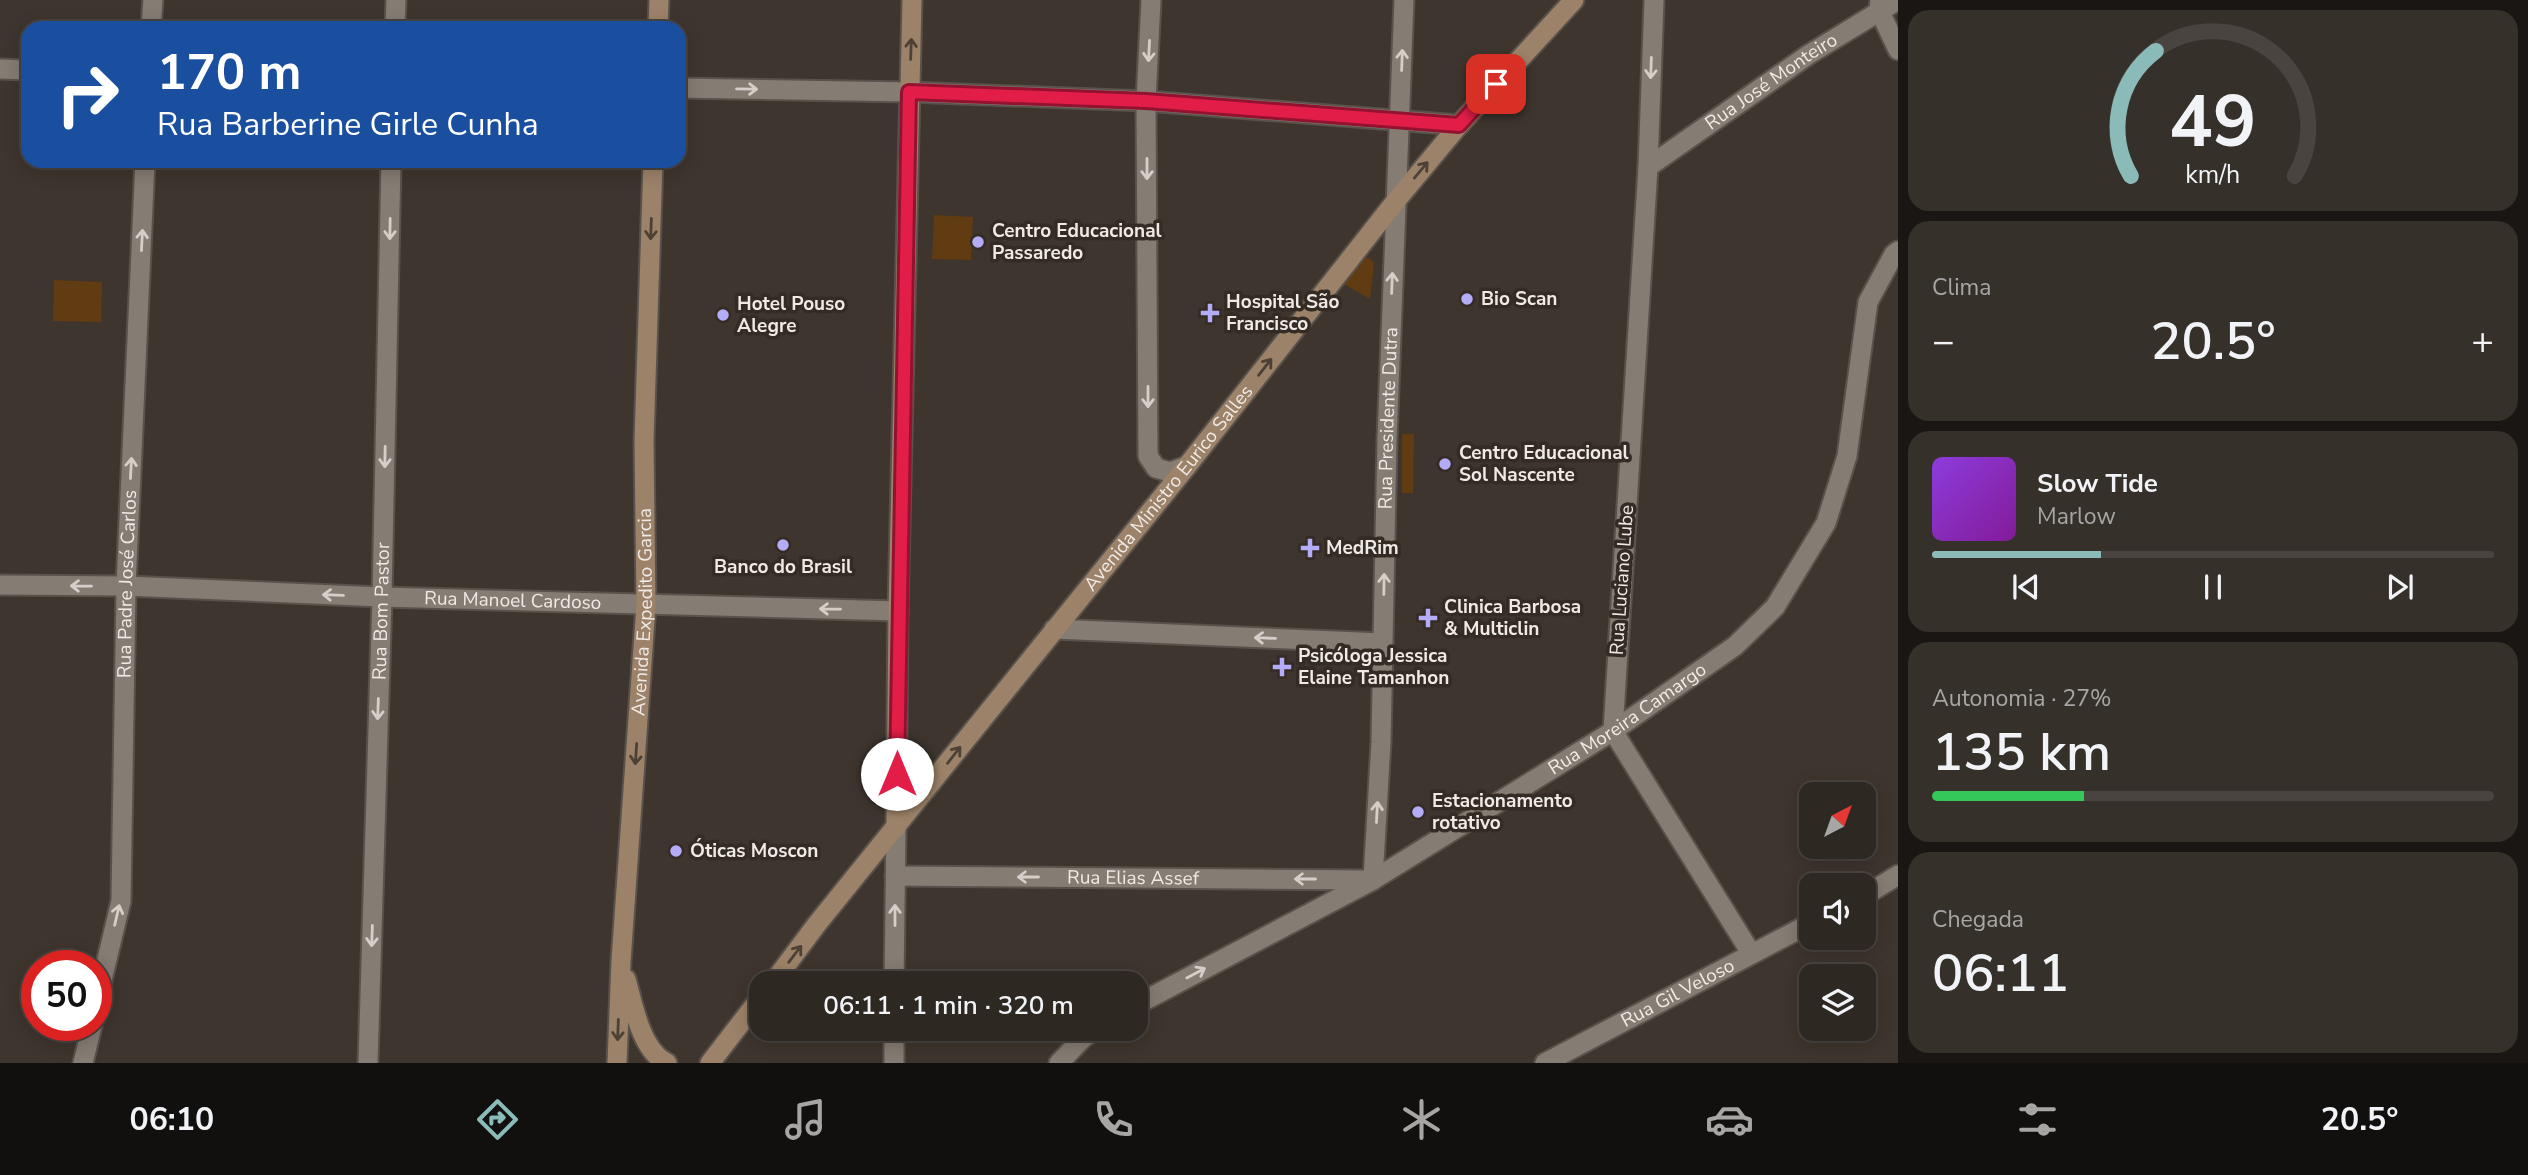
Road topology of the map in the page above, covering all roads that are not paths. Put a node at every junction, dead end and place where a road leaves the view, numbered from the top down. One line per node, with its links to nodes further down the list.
1 (153, 0): 11 (street)
2 (396, 0): 12 (street)
3 (659, 0): 13 (main road)
4 (912, 0): 18 (main road, one-way to 4)
5 (1151, 0): 19 (street, one-way to 19)
6 (1404, 0): 20 (street, Rua Presidente Dutra, one-way to 6)
7 (1574, 0): 21 (main road, Avenida Ministro Eurico Salles)
8 (1654, 0): 22 (street, Rua Luciano Lube, one-way to 22)
9 (1898, 0): 10 (street, Rua José Monteiro)
10 (1879, 5): 14 (street); 22 (street, Rua José Monteiro)
11 (152, 21)
12 (395, 21)
13 (658, 21)
14 (1898, 50)
15 (0, 69): 16 (street)
16 (21, 70)
17 (686, 88): 18 (street, one-way to 18)
18 (909, 92): 19 (street); 33 (main road)
19 (1146, 101): 20 (street); 28 (street, one-way to 28)
20 (1401, 120): 21 (street); 26 (street, Rua Presidente Dutra)
21 (1459, 125): 26 (main road, Avenida Ministro Eurico Salles, one-way to 21)
22 (1648, 167): 36 (street, Rua Luciano Lube)
23 (145, 168): 30 (street, Rua Padre José Carlos, one-way to 23)
24 (391, 168): 31 (street, Rua Bom Pastor, one-way to 31)
25 (653, 168): 32 (main road, Avenida Expedito Garcia, one-way to 32)
26 (1395, 202): 28 (main road, Avenida Ministro Eurico Salles, one-way to 26); 35 (street, Rua Presidente Dutra, one-way to 26)
27 (1898, 251): 36 (street, Rua Moreira Camargo)
28 (1187, 466): 34 (main road, Avenida Ministro Eurico Salles)
29 (0, 585): 30 (street, Rua Manoel Cardoso, one-way to 29)
30 (126, 586): 31 (street, Rua Manoel Cardoso, one-way to 30); 43 (street, Rua Padre José Carlos, one-way to 30)
31 (382, 597): 32 (street, Rua Manoel Cardoso); 55 (street, Rua Bom Pastor, one-way to 55)
32 (646, 605): 33 (street, Rua Manoel Cardoso, one-way to 32); 45 (main road, Avenida Expedito Garcia, one-way to 45)
33 (898, 611): 37 (main road)
34 (1054, 629): 35 (street, one-way to 34); 37 (main road, Avenida Ministro Eurico Salles, one-way to 34)
35 (1382, 643): 39 (street, Rua Presidente Dutra, one-way to 35)
36 (1613, 731): 39 (street, Rua Moreira Camargo); 44 (street)
37 (896, 828): 38 (street); 46 (main road, Avenida Ministro Eurico Salles, one-way to 37)
38 (895, 876): 39 (street, Rua Elias Assef, one-way to 38); 47 (street, one-way to 38)
39 (1373, 880): 48 (street, Rua Moreira Camargo, one-way to 39)
40 (1893, 885): 41 (street)
41 (1876, 891)
42 (1799, 929): 44 (street, Rua Gil Veloso)
43 (109, 950)
44 (1752, 953): 62 (street, Rua Gil Veloso)
45 (621, 961): 56 (main road, Avenida Expedito Garcia, one-way to 56); 57 (main road)
46 (782, 971)
47 (894, 971)
48 (1148, 999)
49 (749, 1013): 53 (main road)
50 (88, 1041): 54 (street)
51 (894, 1041): 60 (street)
52 (1079, 1041): 61 (street)
53 (725, 1045): 58 (main road); 59 (main road)
54 (83, 1063)
55 (368, 1063)
56 (617, 1063)
57 (667, 1063)
58 (699, 1063)
59 (710, 1063)
60 (894, 1063)
61 (1059, 1063)
62 (1545, 1063)

